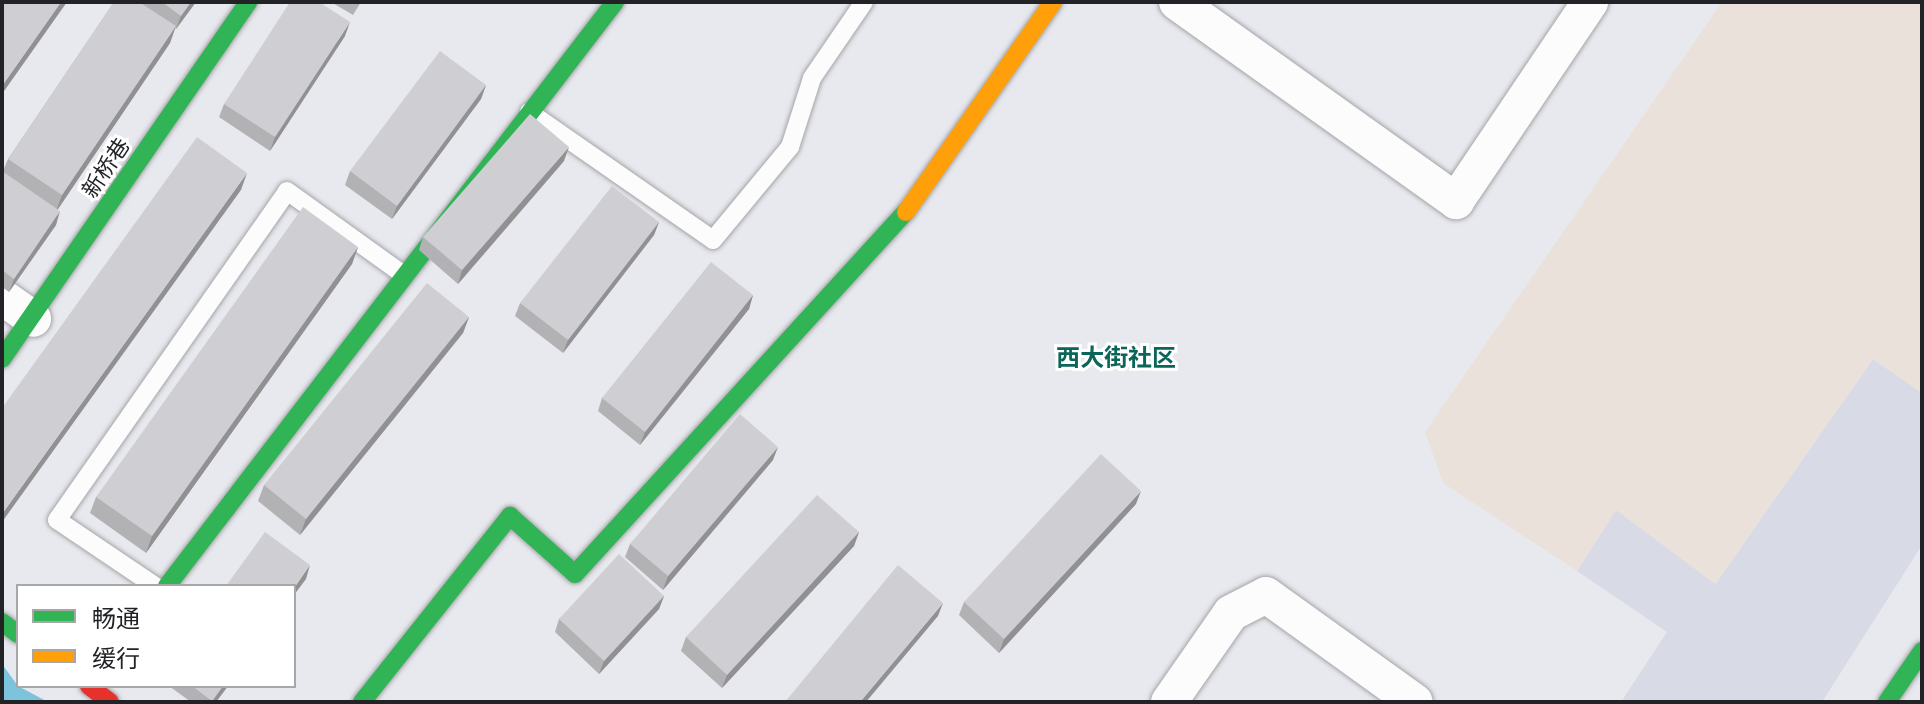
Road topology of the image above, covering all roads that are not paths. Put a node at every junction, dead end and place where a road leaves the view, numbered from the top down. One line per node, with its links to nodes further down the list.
1 (248, 2): 10 (street, 新桥巷)
2 (615, 2): 7 (street)
3 (864, 2): 7 (lane)
4 (1053, 2): 15 (street)
5 (1177, 2): 6 (street)
6 (1590, 2)
7 (528, 111): 8 (street)
8 (401, 273): 12 (lane); 13 (street)
9 (2, 297): 10 (street)
10 (33, 319): 11 (street, 新桥巷)
11 (2, 359)
12 (152, 584)
13 (168, 584)
14 (1922, 651): 18 (street)
15 (362, 702)
16 (1169, 702): 17 (street)
17 (1415, 702)
18 (1887, 702)

